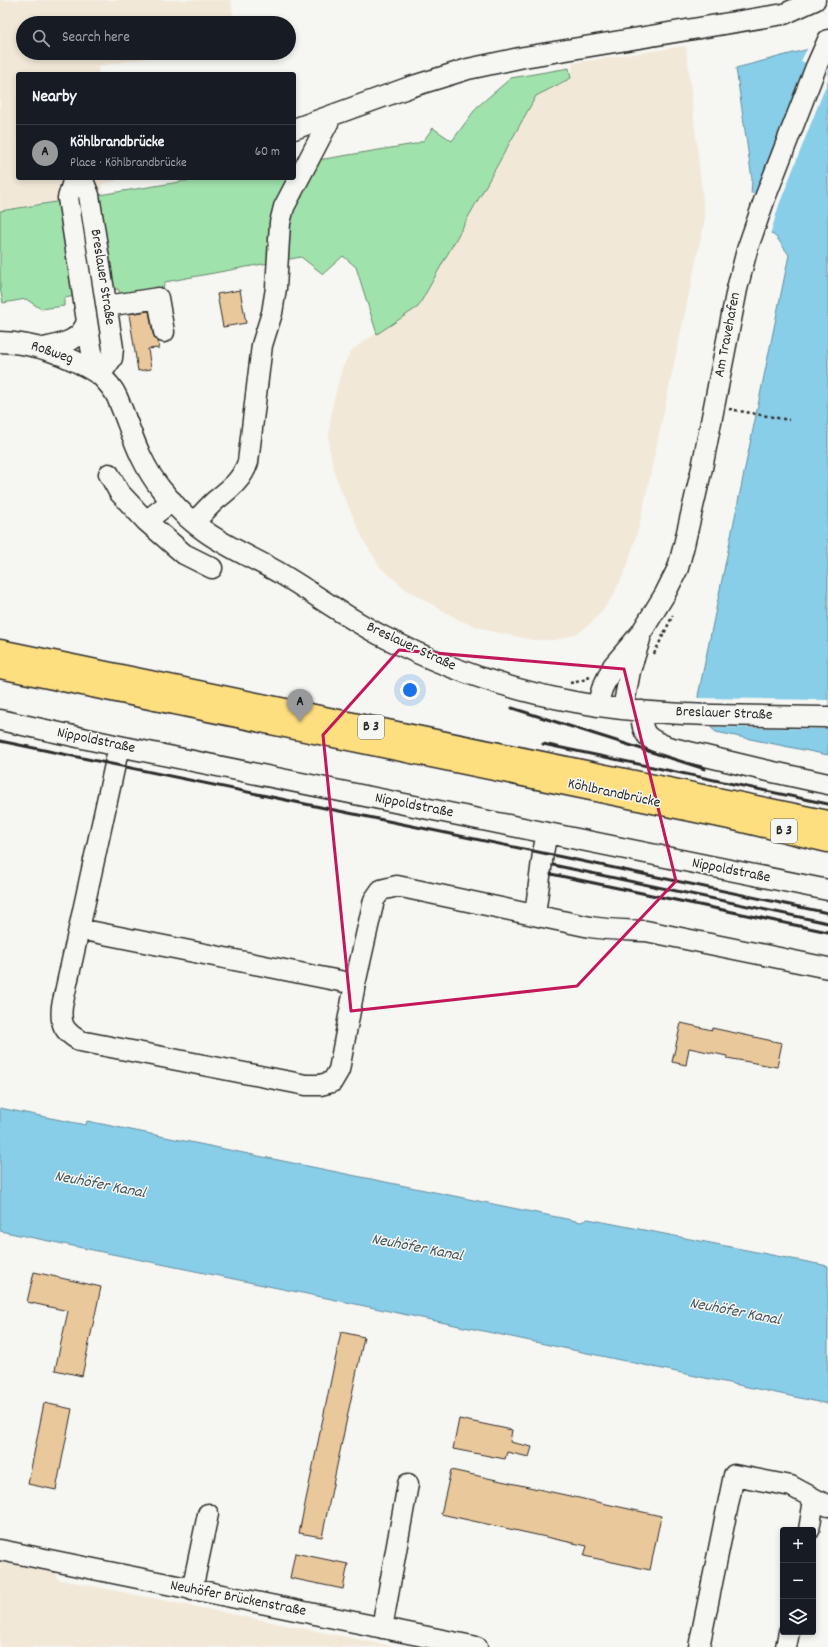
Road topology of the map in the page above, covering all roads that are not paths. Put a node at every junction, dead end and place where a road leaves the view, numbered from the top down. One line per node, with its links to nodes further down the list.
1 (815, 0): 3 (street)
2 (828, 40): 18 (street, Am Travehafen)
3 (331, 117): 4 (street); 16 (street)
4 (296, 128)
5 (73, 180): 8 (street, Breslauer Straße)
6 (85, 186): 7 (street, Breslauer Straße)
7 (106, 300): 9 (street); 12 (street, Breslauer Straße)
8 (87, 321): 11 (street, Breslauer Straße); 12 (street, Breslauer Straße)
9 (164, 332)
10 (0, 342): 11 (street, Roßweg)
11 (44, 348): 12 (street, Roßweg)
12 (100, 375): 14 (street, Breslauer Straße)
13 (109, 474): 15 (street)
14 (172, 502): 15 (street); 16 (street, Breslauer Straße)
15 (146, 521): 17 (street)
16 (194, 523): 21 (street, Breslauer Straße)
17 (212, 568)
18 (641, 633): 21 (street, Am Travehafen); 22 (street, Am Travehafen)
19 (0, 651): 27 (main road, Köhlbrandbrücke / B 3)
20 (0, 667): 29 (main road, Köhlbrandbrücke / B 3)
21 (597, 706): 22 (street, Breslauer Straße)
22 (633, 710): 23 (street, Breslauer Straße); 26 (street, Am Travehafen)
23 (828, 717)
24 (0, 720): 25 (street, Nippoldstraße)
25 (119, 746): 28 (street, Nippoldstraße); 32 (street)
26 (828, 784)
27 (828, 822)
28 (547, 833): 30 (street, Nippoldstraße); 31 (street)
29 (828, 841)
30 (828, 890)
31 (535, 915): 33 (street); 34 (street)
32 (79, 930): 34 (street); 34 (street)
33 (828, 968)
34 (355, 984)
35 (408, 1484): 41 (street)
36 (821, 1503): 38 (street); 44 (street)
37 (208, 1514): 40 (street)
38 (809, 1527)
39 (0, 1550): 40 (street, Neuhöfer Brückenstraße)
40 (192, 1590): 41 (street, Neuhöfer Brückenstraße)
41 (382, 1628): 43 (street, Neuhöfer Brückenstraße)
42 (788, 1635): 45 (street)
43 (477, 1647)
44 (699, 1647)
45 (786, 1647)

